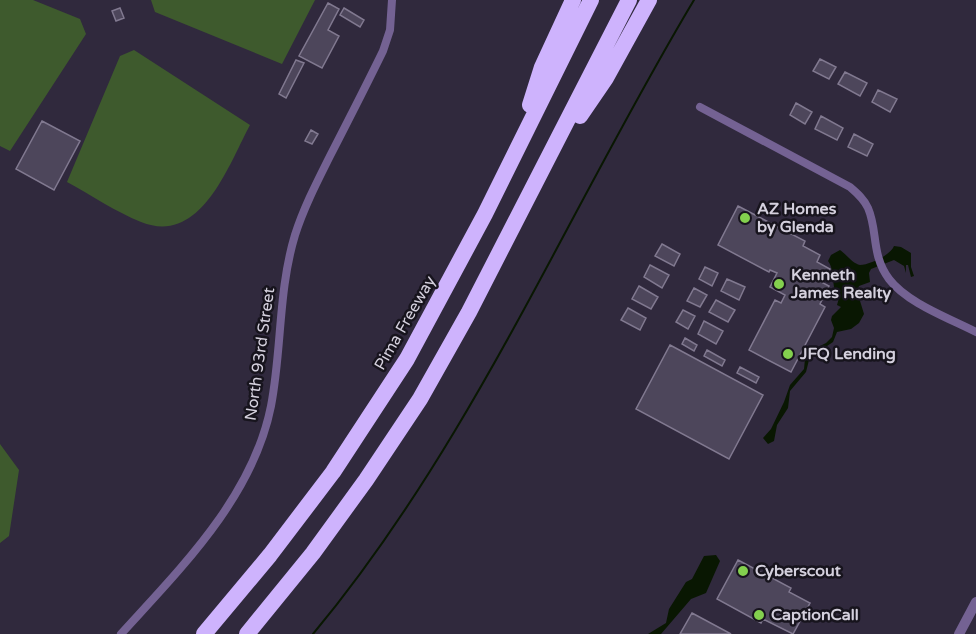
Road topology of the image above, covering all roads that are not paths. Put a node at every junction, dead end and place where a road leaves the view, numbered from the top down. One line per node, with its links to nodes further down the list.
1 (393, 0): 11 (street, North 93rd Street)
2 (573, 0): 7 (highway)
3 (591, 0): 7 (highway, Pima Freeway)
4 (628, 0): 8 (highway)
5 (649, 0): 8 (highway)
6 (700, 107): 9 (street)
7 (513, 157): 12 (highway, Pima Freeway)
8 (544, 168): 13 (highway)
9 (976, 332)
10 (976, 602): 14 (street)
11 (121, 634)
12 (204, 634)
13 (247, 634)
14 (959, 634)

